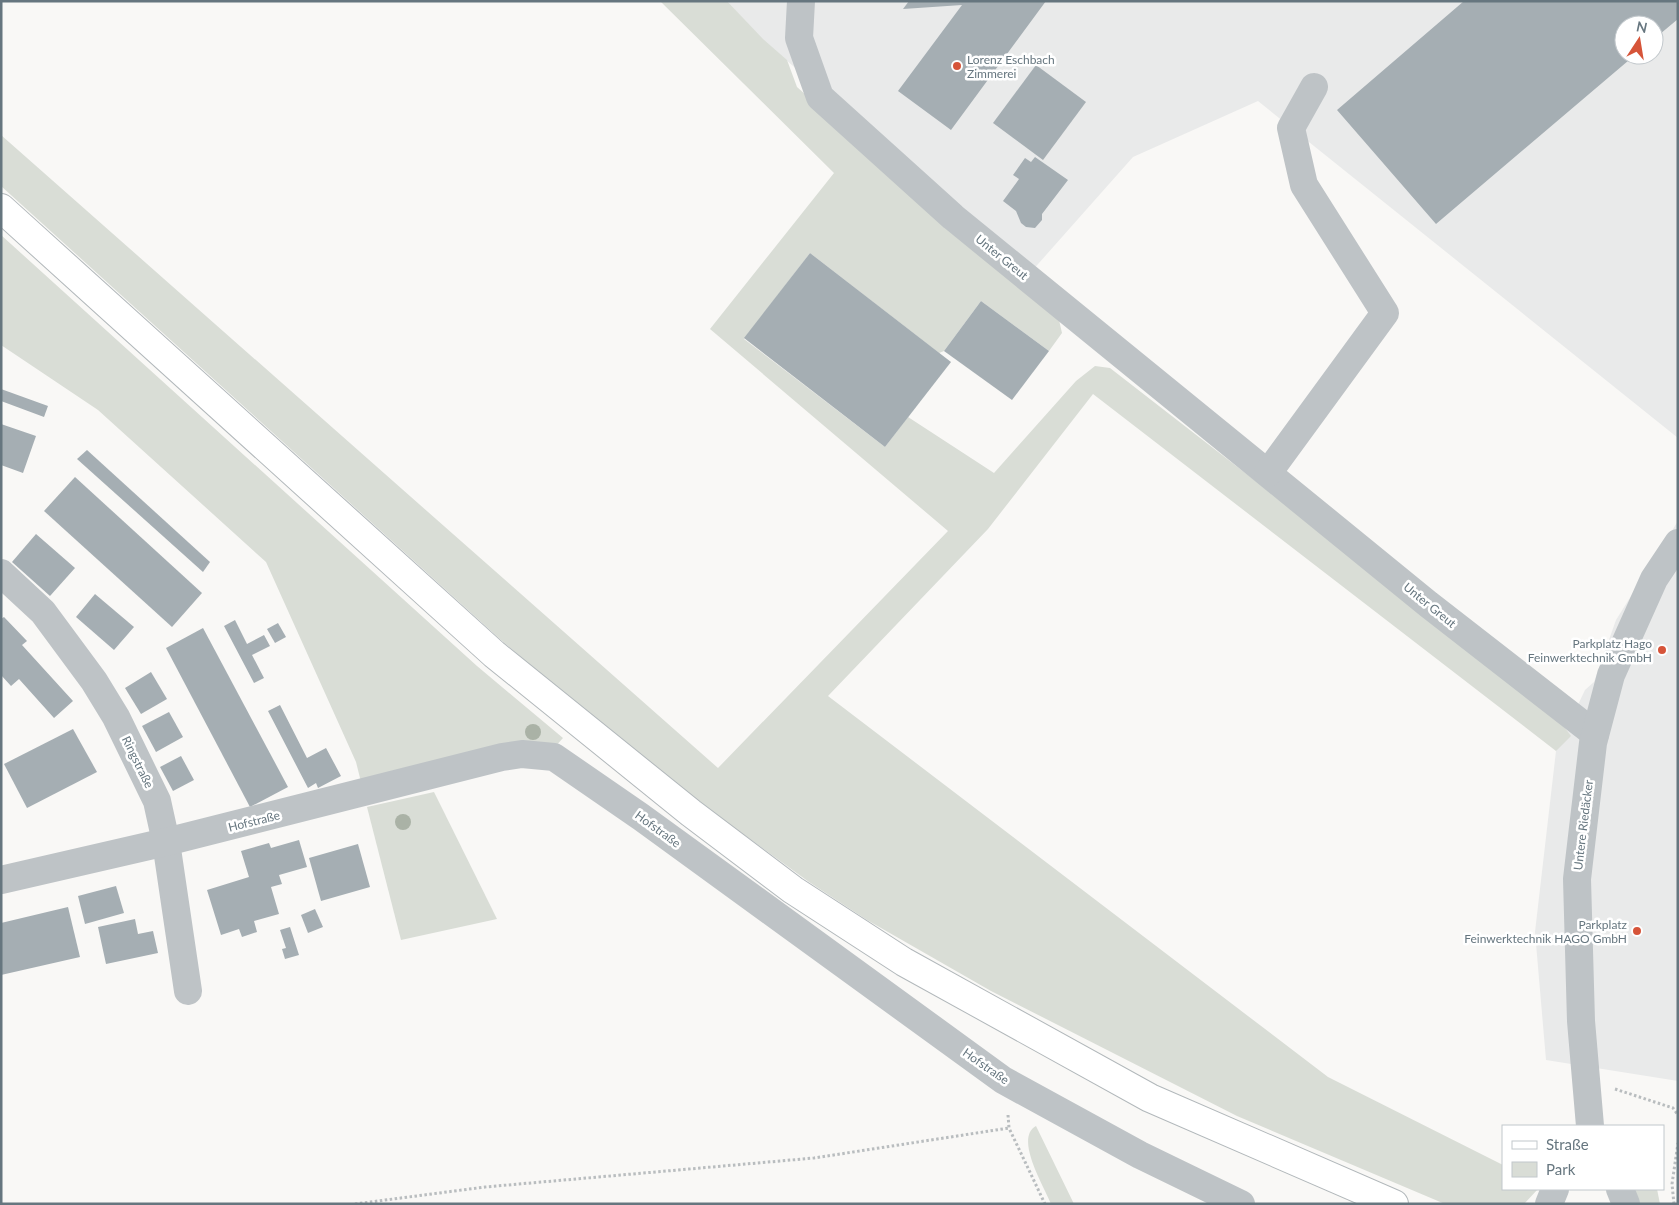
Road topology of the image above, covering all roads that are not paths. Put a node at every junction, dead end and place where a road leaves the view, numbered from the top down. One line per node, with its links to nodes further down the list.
1 (801, 1): 4 (street, Unter Greut)
2 (1314, 87): 4 (street)
3 (1, 208): 16 (main road)
4 (1268, 473): 7 (street, Unter Greut)
5 (1678, 542): 7 (street, Untere Riedäcker)
6 (1, 573): 8 (street, Ringstraße)
7 (1596, 734): 11 (street, Untere Riedäcker)
8 (166, 842): 9 (street, Hofstraße); 10 (street, Ringstraße); 15 (street, Hofstraße)
9 (1, 880)
10 (188, 991)
11 (1590, 1125)
12 (1555, 1190): 17 (street)
13 (1612, 1190): 18 (street)
14 (1620, 1190): 19 (street)
15 (1241, 1204)
16 (1394, 1204)
17 (1549, 1204)
18 (1606, 1204)
19 (1626, 1204)

